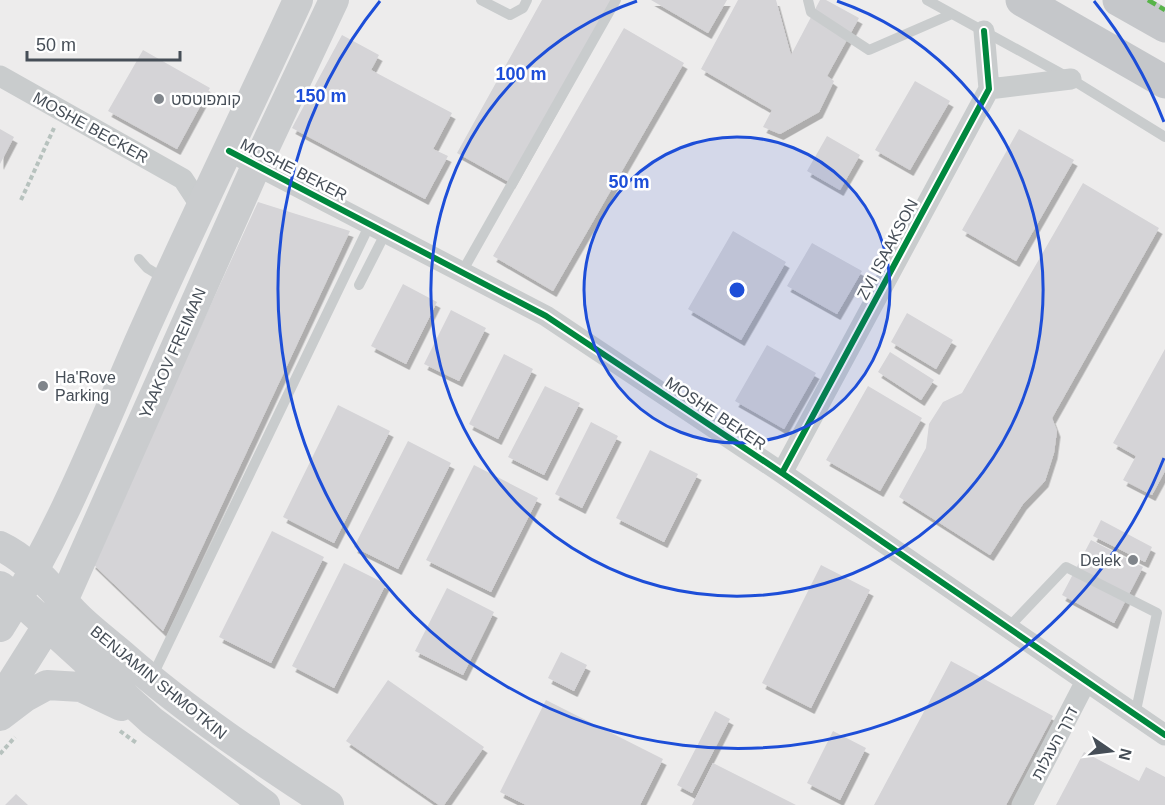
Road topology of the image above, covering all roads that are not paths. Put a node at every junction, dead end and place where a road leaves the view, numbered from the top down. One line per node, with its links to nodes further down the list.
1 (298, 0): 18 (main road, YAAKOV FREIMAN)
2 (334, 0): 19 (main road, YAAKOV FREIMAN)
3 (481, 0): 4 (lane)
4 (527, 0)
5 (616, 0): 23 (lane)
6 (808, 0): 10 (lane)
7 (927, 0): 10 (lane)
8 (1022, 0): 15 (main road)
9 (1119, 0): 11 (main road)
10 (952, 14): 12 (lane)
11 (1165, 26)
12 (984, 31): 14 (lane); 16 (street)
13 (0, 76): 20 (street, MOSHE BECKER)
14 (1071, 79): 16 (street); 17 (lane)
15 (1165, 82)
16 (989, 89): 25 (street, ZVI ISAAKSON)
17 (1165, 137)
18 (223, 162): 19 (street, MOSHE BEKER); 20 (street); 21 (main road, YAAKOV FREIMAN)
19 (257, 164): 22 (street, MOSHE BEKER); 29 (main road, YAAKOV FREIMAN)
20 (183, 178): 21 (street, MOSHE BECKER)
21 (202, 208): 27 (main road, YAAKOV FREIMAN)
22 (378, 228): 23 (street, MOSHE BEKER); 24 (lane); 33 (lane)
23 (462, 272): 25 (street, MOSHE BEKER)
24 (359, 285)
25 (782, 474): 32 (street, MOSHE BEKER)
26 (0, 546): 27 (main road, BENJAMIN SHMOTKIN)
27 (35, 570): 28 (main road, YAAKOV FREIMAN); 29 (main road, BENJAMIN SHMOTKIN)
28 (9, 593): 30 (main road, YAAKOV FREIMAN); 31 (main road, BENJAMIN SHMOTKIN)
29 (63, 601): 31 (main road, YAAKOV FREIMAN); 33 (main road, BENJAMIN SHMOTKIN)
30 (0, 627)
31 (47, 627): 35 (main road, YAAKOV FREIMAN); 38 (main road, BENJAMIN SHMOTKIN)
32 (1008, 628): 34 (street, MOSHE BEKER); 36 (lane)
33 (151, 679): 41 (main road, BENJAMIN SHMOTKIN)
34 (1086, 681): 36 (street, MOSHE BEKER); 42 (street, דרך העגלות)
35 (0, 701)
36 (1135, 715): 39 (street, MOSHE BEKER)
37 (0, 716): 38 (main road)
38 (152, 721): 40 (main road, BENJAMIN SHMOTKIN)
39 (1165, 735)
40 (265, 805)
41 (329, 805)
42 (1022, 805)

